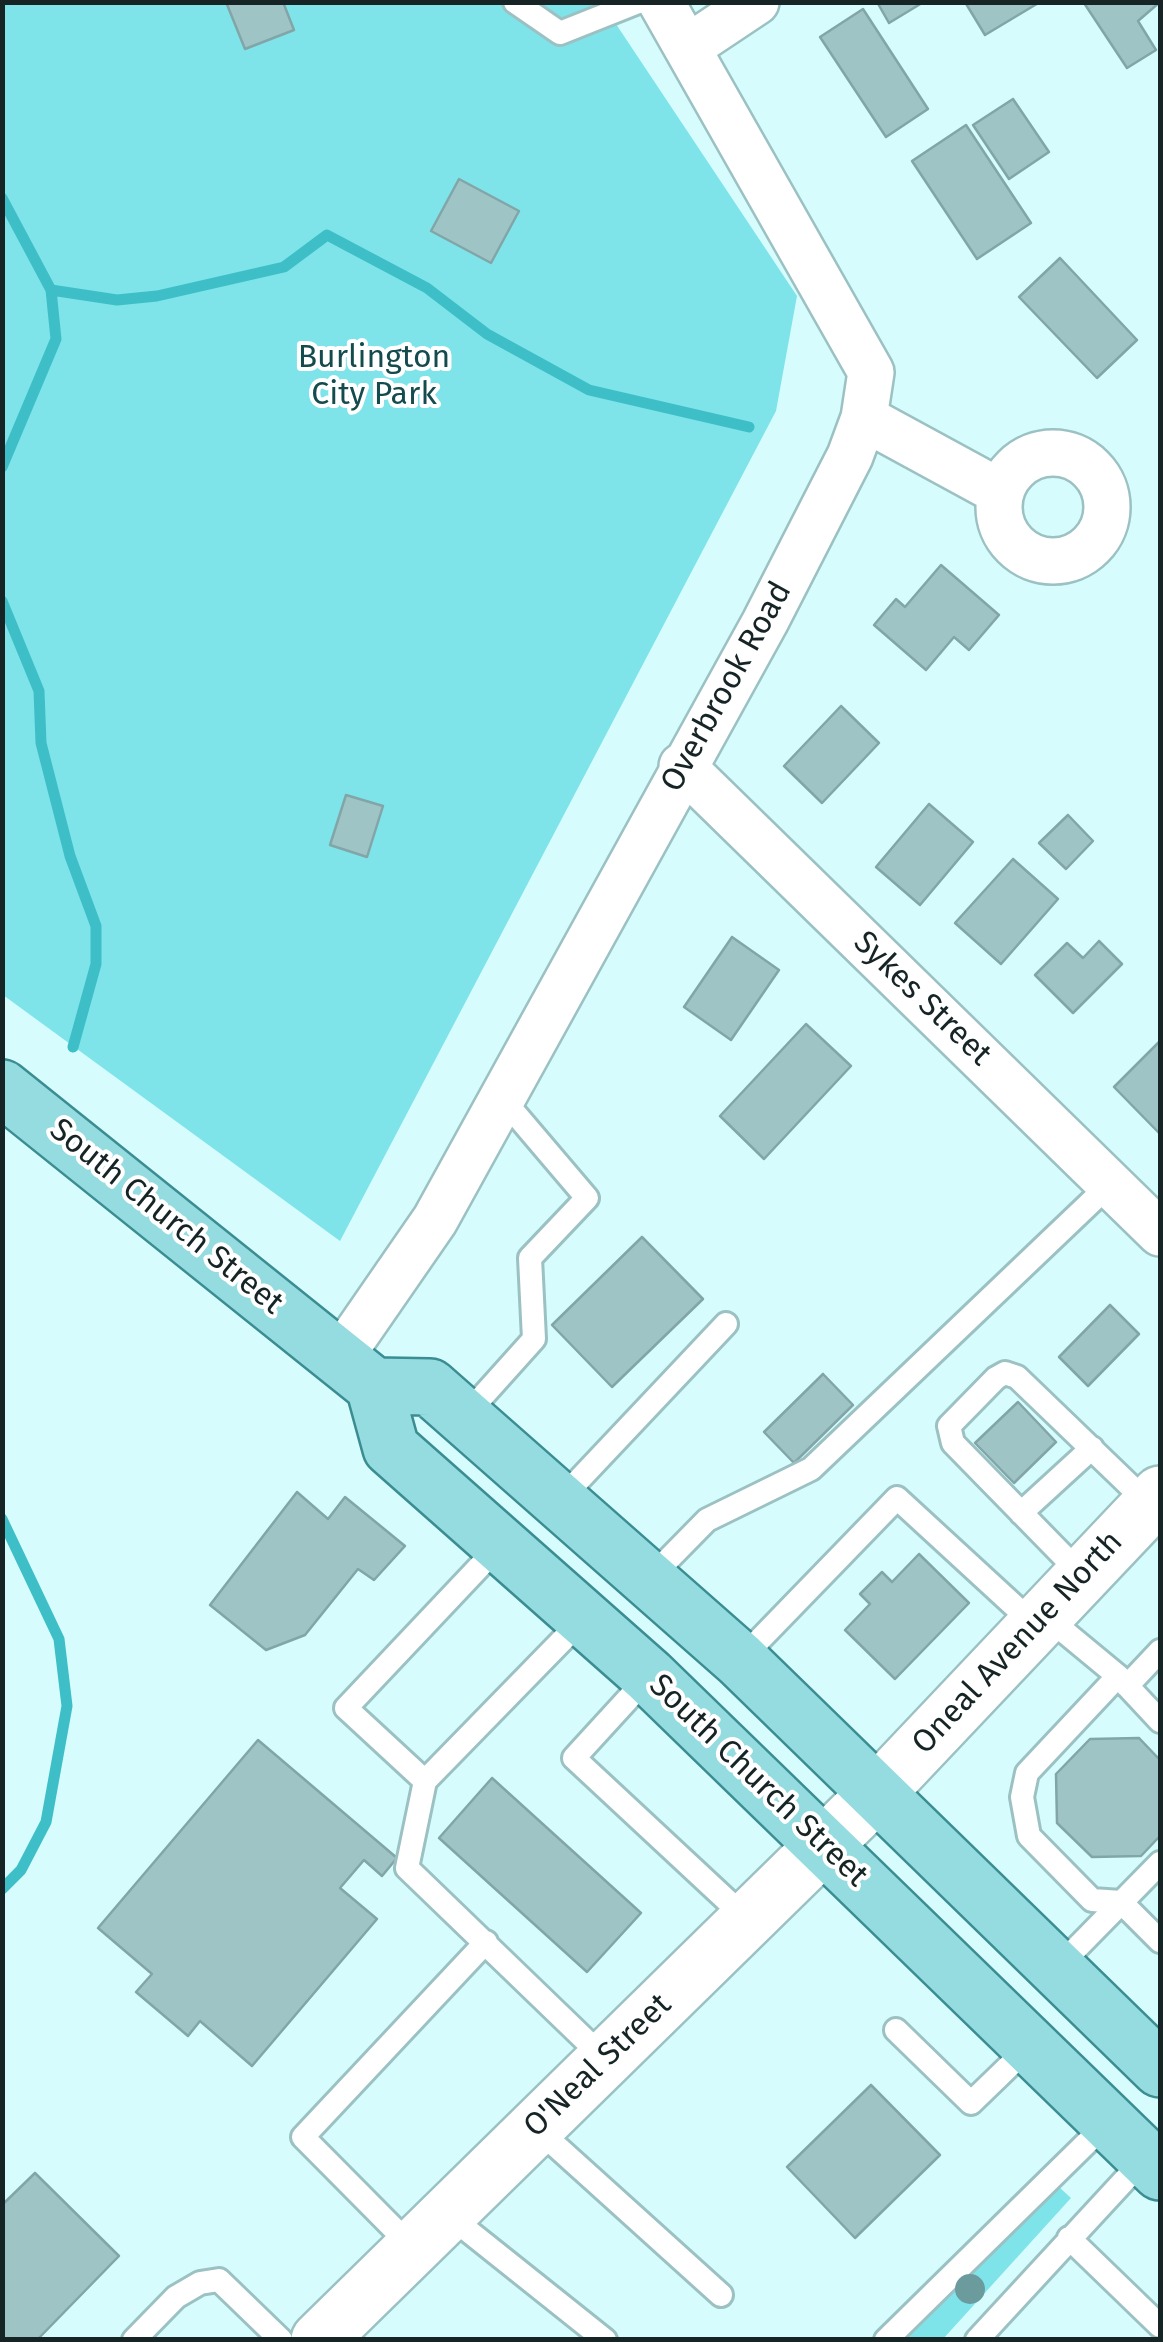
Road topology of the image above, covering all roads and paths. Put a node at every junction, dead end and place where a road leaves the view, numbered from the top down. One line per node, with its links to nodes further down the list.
1 (515, 2): 2 (lane)
2 (638, 2)
3 (661, 2): 5 (street, Overbrook Road)
4 (756, 2): 5 (street)
5 (690, 46): 6 (street, Overbrook Road)
6 (864, 418): 7 (street); 8 (street, Overbrook Road)
7 (1000, 492)
8 (682, 766): 10 (street, Overbrook Road); 11 (street, Sykes Street)
9 (2, 1088): 14 (main road, South Church Street)
10 (502, 1098): 14 (street, Overbrook Road); 15 (lane)
11 (1110, 1184): 12 (street, Sykes Street); 22 (lane)
12 (1160, 1234)
13 (726, 1324): 18 (lane)
14 (357, 1371): 15 (main road); 20 (main road, South Church Street)
15 (464, 1417): 18 (main road)
16 (1092, 1448): 17 (lane); 19 (lane); 19 (lane)
17 (1155, 1499): 21 (street, Oneal Avenue North)
18 (559, 1501): 22 (main road)
19 (1021, 1513): 21 (lane)
20 (501, 1544): 23 (main road, South Church Street); 30 (lane)
21 (1082, 1576): 24 (street, Oneal Avenue North)
22 (649, 1579): 26 (main road)
23 (584, 1617): 27 (main road, South Church Street); 30 (lane)
24 (1038, 1619): 26 (lane); 28 (lane); 31 (street, Oneal Avenue North)
25 (1160, 1651): 28 (lane)
26 (740, 1660): 31 (main road)
27 (649, 1676): 32 (main road, South Church Street); 35 (lane)
28 (1122, 1681): 29 (lane); 34 (lane)
29 (1160, 1721)
30 (425, 1782): 37 (lane)
31 (878, 1794): 32 (street, O'Neal Street); 38 (main road)
32 (825, 1845): 35 (street, O'Neal Street); 40 (main road, South Church Street)
33 (1160, 1864): 34 (lane)
34 (1121, 1902): 36 (lane); 38 (lane)
35 (748, 1920): 41 (street, O'Neal Street)
36 (1160, 1941)
37 (486, 1942): 41 (lane); 45 (lane)
38 (1057, 1968): 42 (main road)
39 (896, 2030): 40 (lane)
40 (1031, 2044): 44 (main road, South Church Street)
41 (605, 2059): 43 (street, O'Neal Street)
42 (1160, 2069)
43 (535, 2127): 45 (street, O'Neal Street); 47 (lane)
44 (1139, 2150): 46 (lane); 53 (lane)
45 (429, 2230): 51 (street, O'Neal Street); 52 (lane)
46 (1069, 2238): 48 (lane); 54 (lane)
47 (722, 2295)
48 (1160, 2326)
49 (134, 2340): 50 (lane)
50 (280, 2340)
51 (319, 2340)
52 (605, 2340)
53 (886, 2340)
54 (976, 2340)

